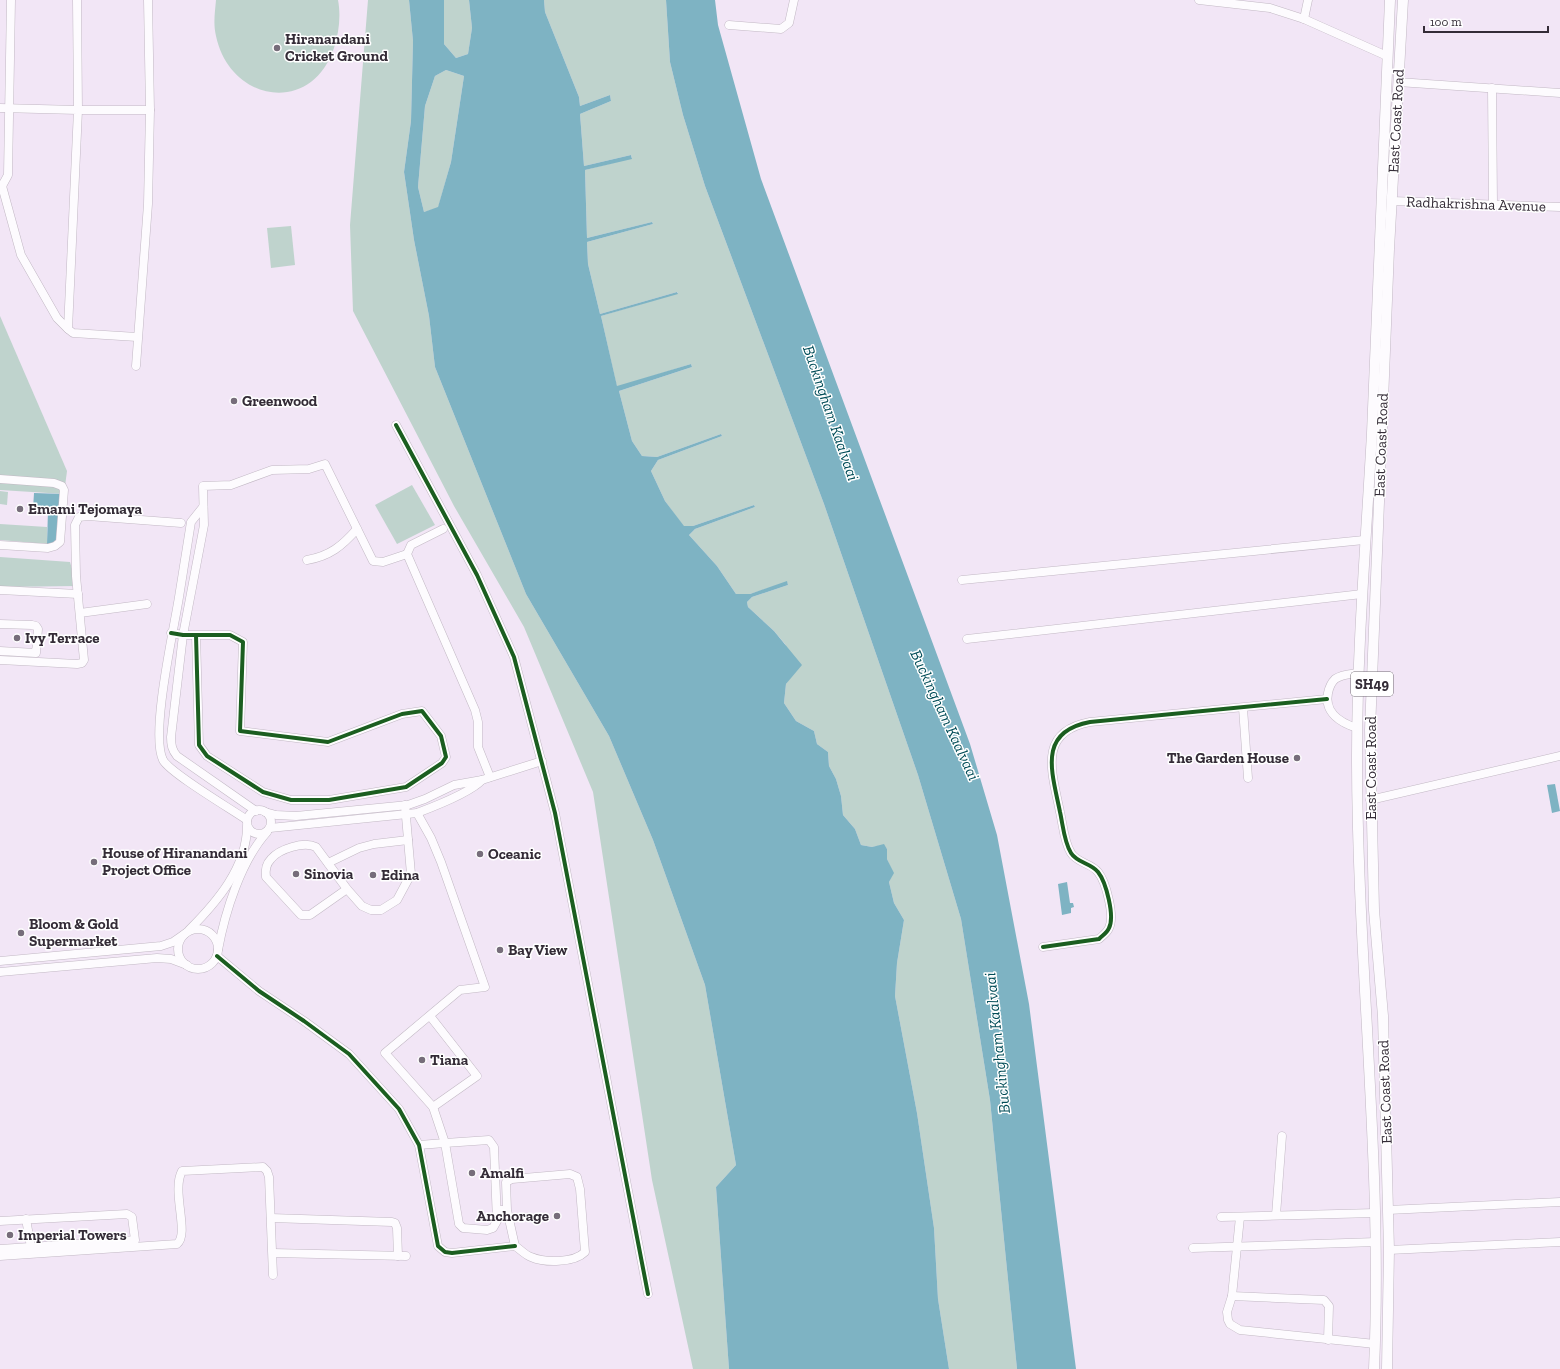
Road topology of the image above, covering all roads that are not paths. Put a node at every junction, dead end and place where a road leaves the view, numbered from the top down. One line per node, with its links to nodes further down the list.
1 (11, 0): 16 (street)
2 (77, 0): 17 (street)
3 (148, 0): 18 (street)
4 (794, 0): 10 (street)
5 (1199, 0): 9 (street)
6 (1308, 0): 9 (street)
7 (1390, 0): 11 (main road, East Coast Road / SH49)
8 (1403, 0): 12 (main road, East Coast Road / SH49)
9 (1304, 20): 11 (street)
10 (729, 25)
11 (1387, 56): 32 (main road, East Coast Road / SH49)
12 (1398, 82): 13 (street); 20 (main road, East Coast Road / SH49)
13 (1492, 88): 14 (street); 21 (street)
14 (1560, 92)
15 (0, 108): 16 (street)
16 (10, 108): 17 (street); 19 (street)
17 (78, 110): 18 (street); 23 (street)
18 (150, 110): 24 (street)
19 (1, 186): 23 (street)
20 (1392, 201): 21 (street, Radhakrishna Avenue); 59 (main road, East Coast Road / SH49)
21 (1493, 205): 22 (street, Radhakrishna Avenue)
22 (1560, 207)
23 (68, 329): 24 (street)
24 (137, 337): 25 (street)
25 (136, 366)
26 (396, 425): 54 (street)
27 (0, 479): 33 (street)
28 (202, 507): 30 (street); 43 (street); 44 (street)
29 (182, 522): 38 (street)
30 (357, 529): 34 (street); 35 (street)
31 (443, 529): 34 (street)
32 (1364, 540): 36 (street); 39 (main road, East Coast Road / SH49)
33 (0, 545)
34 (407, 554): 55 (street)
35 (307, 560)
36 (962, 580)
37 (0, 590): 38 (street)
38 (78, 594): 41 (street)
39 (1362, 594): 46 (street); 49 (main road, East Coast Road / SH49)
40 (147, 604): 41 (street)
41 (80, 612): 48 (street)
42 (0, 624): 47 (street)
43 (172, 633): 44 (street); 58 (street)
44 (183, 635): 45 (street); 57 (street)
45 (196, 635): 45 (street)
46 (967, 640)
47 (0, 651)
48 (0, 660)
49 (1359, 673): 50 (street); 52 (main road, East Coast Road / SH49)
50 (1327, 699): 51 (street); 52 (street)
51 (1243, 708): 56 (street); 71 (street)
52 (1357, 728): 85 (main road, East Coast Road / SH49)
53 (1560, 756): 59 (street)
54 (542, 761): 55 (street); 103 (street)
55 (486, 778): 60 (street); 63 (street)
56 (1248, 778)
57 (225, 788): 58 (street); 61 (street)
58 (216, 799): 65 (street)
59 (1370, 800): 84 (main road, East Coast Road / SH49)
60 (405, 805): 62 (street); 64 (street)
61 (256, 810): 62 (street); 65 (street)
62 (265, 812): 66 (street)
63 (417, 813): 64 (street); 76 (street)
64 (406, 815): 66 (street); 67 (street)
65 (247, 823): 66 (street); 70 (street)
66 (268, 830): 72 (street)
67 (408, 840): 68 (street); 69 (street)
68 (328, 864): 69 (street); 69 (street)
69 (347, 889)
70 (187, 933): 72 (street); 73 (street); 74 (street)
71 (1043, 947)
72 (218, 953): 74 (street); 80 (street)
73 (1, 961): 75 (street)
74 (187, 965): 75 (street)
75 (1, 972)
76 (430, 1016): 77 (street); 77 (street)
77 (433, 1107): 79 (street)
78 (1282, 1136): 86 (street)
79 (445, 1143): 80 (street); 82 (street); 82 (street)
80 (419, 1145): 95 (street)
81 (1560, 1202): 84 (street)
82 (497, 1210): 83 (street)
83 (507, 1210): 95 (street); 95 (street)
84 (1388, 1210): 99 (main road, East Coast Road / SH49)
85 (1375, 1213): 86 (street); 92 (main road, East Coast Road / SH49)
86 (1276, 1215): 87 (street)
87 (1240, 1216): 88 (street); 94 (street)
88 (1222, 1217)
89 (271, 1218): 100 (street); 100 (street); 101 (street)
90 (26, 1219): 91 (street); 96 (street); 96 (street)
91 (0, 1221)
92 (1376, 1242): 94 (street); 106 (main road, East Coast Road / SH49)
93 (1560, 1242): 99 (street)
94 (1237, 1245): 97 (street); 104 (street)
95 (515, 1246)
96 (31, 1247): 98 (street)
97 (1193, 1248)
98 (0, 1249)
99 (1389, 1250): 108 (main road, East Coast Road / SH49)
100 (273, 1253): 102 (street)
101 (0, 1256)
102 (273, 1275)
103 (648, 1294)
104 (1232, 1296): 105 (street); 105 (street)
105 (1328, 1340): 106 (street)
106 (1375, 1344): 107 (main road, East Coast Road / SH49)
107 (1374, 1369)
108 (1387, 1369)

